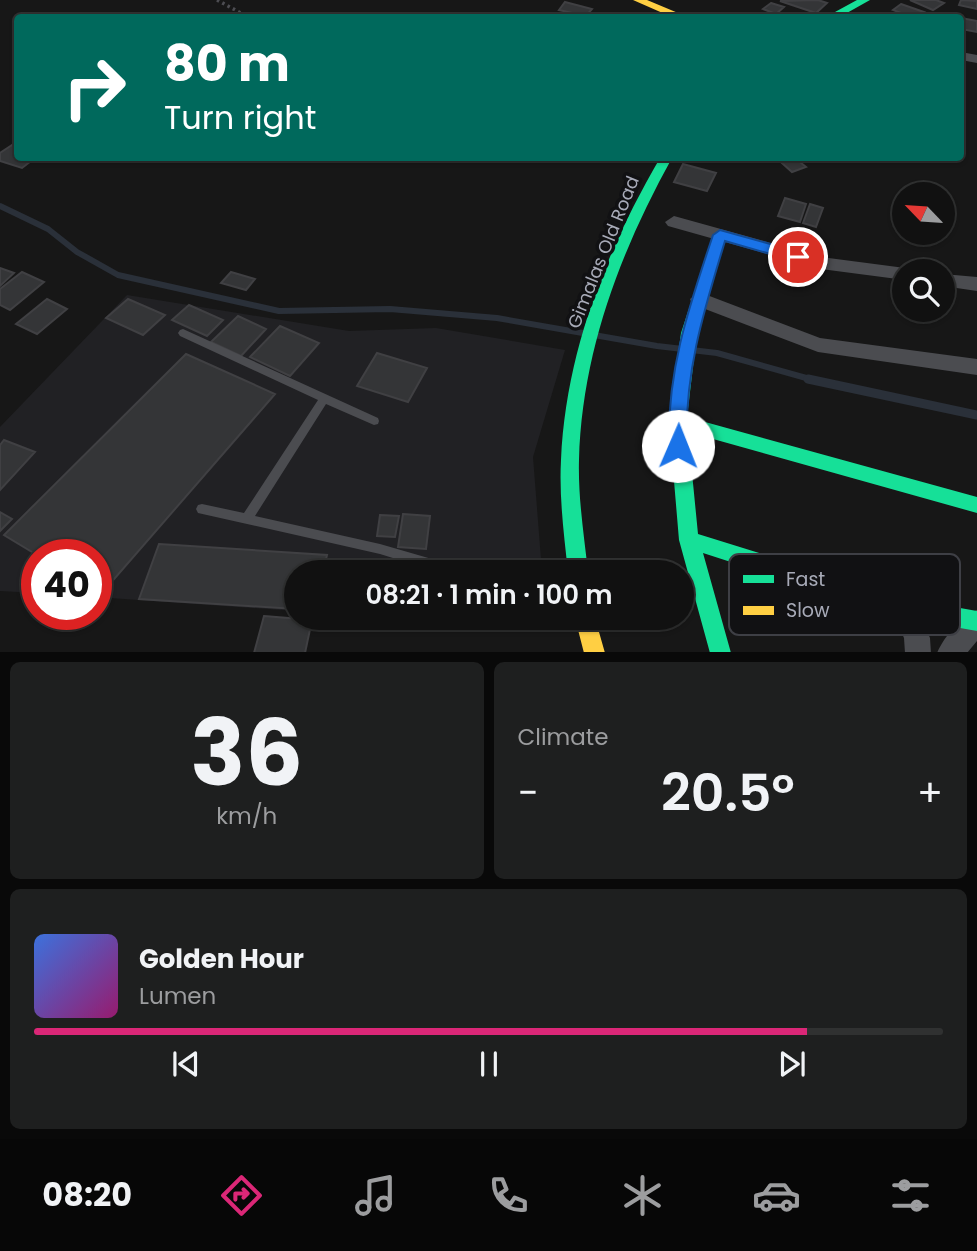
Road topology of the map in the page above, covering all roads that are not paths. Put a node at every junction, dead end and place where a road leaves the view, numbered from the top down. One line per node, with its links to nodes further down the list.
1 (638, 0): 3 (street)
2 (865, 0): 4 (street)
3 (675, 14)
4 (838, 14)
5 (664, 161): 23 (street, Gimalas Old Road)
6 (674, 222): 7 (street)
7 (720, 235): 8 (street); 11 (street)
8 (892, 272)
9 (955, 281): 10 (street)
10 (977, 284)
11 (699, 299): 13 (street); 16 (street)
12 (183, 333): 14 (lane)
13 (977, 367)
14 (323, 400): 15 (lane); 19 (lane)
15 (374, 421)
16 (678, 422): 17 (street); 20 (street)
17 (977, 505)
18 (202, 509): 19 (lane)
19 (248, 517): 22 (lane)
20 (689, 540): 21 (street); 27 (street)
21 (733, 554)
22 (416, 560)
23 (578, 560)
24 (977, 621): 28 (street)
25 (589, 630): 26 (street)
26 (596, 652)
27 (721, 652)
28 (951, 652)

